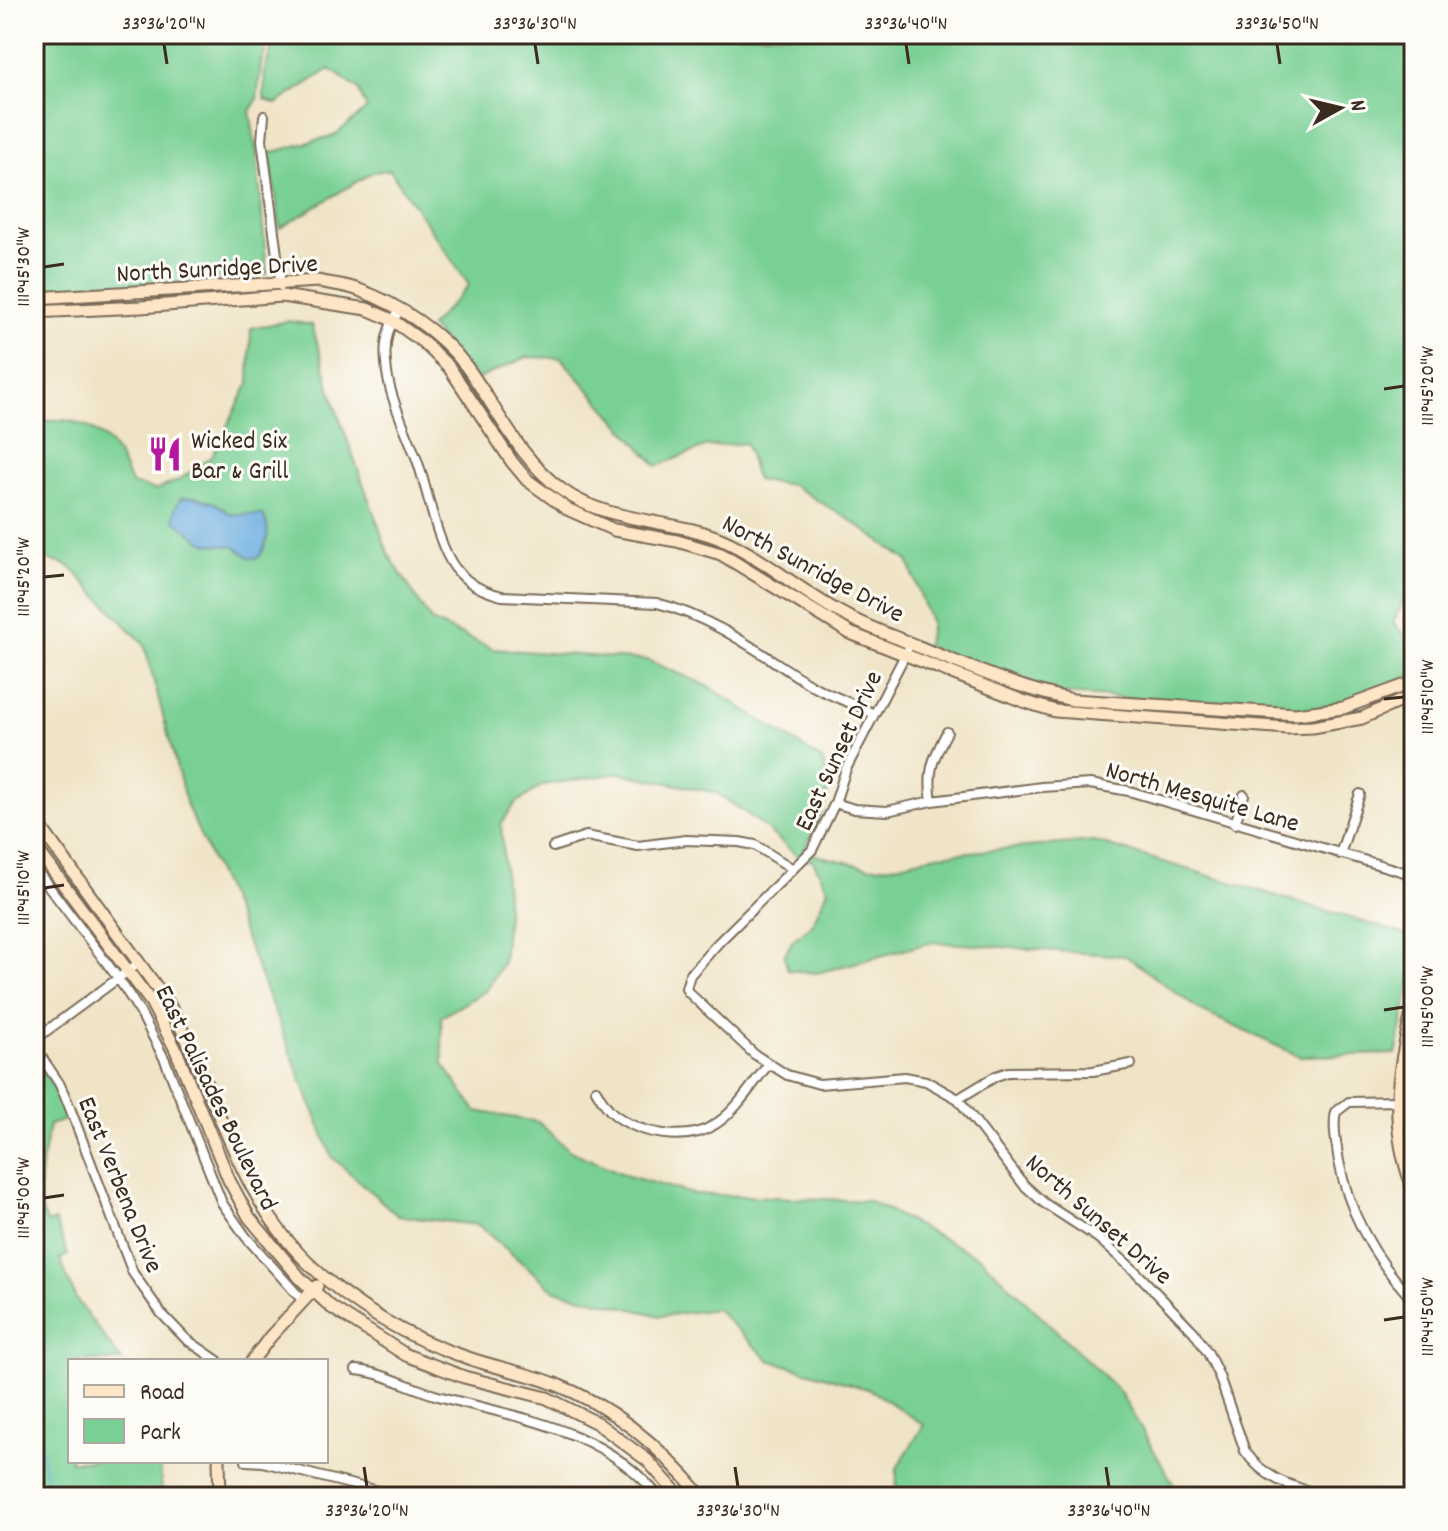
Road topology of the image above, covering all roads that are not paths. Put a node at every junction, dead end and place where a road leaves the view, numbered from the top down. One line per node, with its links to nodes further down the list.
1 (264, 116): 3 (street)
2 (209, 288): 3 (street, North Sunridge Drive); 4 (street, North Sunridge Drive); 5 (street)
3 (281, 290): 5 (street, North Sunridge Drive); 7 (street, North Sunridge Drive); 7 (street, North Sunridge Drive)
4 (34, 298)
5 (208, 302): 6 (street, North Sunridge Drive)
6 (34, 312)
7 (396, 315): 8 (street, North Sunridge Drive); 9 (street, North Sunridge Drive); 11 (street)
8 (912, 643): 9 (street, East Sunset Drive); 10 (street, North Sunridge Drive)
9 (905, 655): 10 (street, North Sunridge Drive); 11 (street, East Sunset Drive)
10 (1412, 692)
11 (874, 714): 16 (street, East Sunset Drive)
12 (947, 732): 15 (street)
13 (1360, 794): 21 (street)
14 (1244, 795): 18 (street)
15 (932, 801): 16 (street, North Mesquite Lane); 18 (street, North Mesquite Lane)
16 (835, 803): 23 (street, East Sunset Drive)
17 (34, 818): 25 (street, East Palisades Boulevard)
18 (1235, 824): 21 (street, North Mesquite Lane)
19 (34, 845): 26 (street, East Palisades Boulevard)
20 (553, 847): 23 (street)
21 (1340, 854): 24 (street, North Mesquite Lane)
22 (34, 867): 27 (street, East Palisades Boulevard)
23 (793, 869): 31 (street, North Sunset Drive)
24 (1414, 875)
25 (139, 963): 26 (street); 38 (street, East Palisades Boulevard)
26 (129, 971): 27 (street); 39 (street, East Palisades Boulevard)
27 (118, 978): 29 (street); 40 (street, East Palisades Boulevard)
28 (1414, 1005): 35 (street)
29 (34, 1043): 42 (street, East Verbena Drive)
30 (1131, 1064): 34 (street)
31 (768, 1065): 33 (street); 34 (street, North Sunset Drive)
32 (1414, 1065): 35 (street)
33 (596, 1090)
34 (958, 1099): 52 (street, North Sunset Drive)
35 (1403, 1101): 36 (street); 37 (street); 41 (street)
36 (1414, 1159)
37 (1414, 1191)
38 (325, 1278): 39 (street); 51 (street, East Palisades Boulevard)
39 (313, 1291): 40 (street); 50 (street, East Palisades Boulevard)
40 (303, 1301): 43 (street)
41 (1414, 1301)
42 (215, 1359)
43 (254, 1359)
44 (356, 1370): 49 (street)
45 (219, 1463): 47 (street)
46 (267, 1463): 48 (street)
47 (220, 1497)
48 (401, 1497)
49 (659, 1497)
50 (680, 1497)
51 (702, 1497)
52 (1328, 1497)

